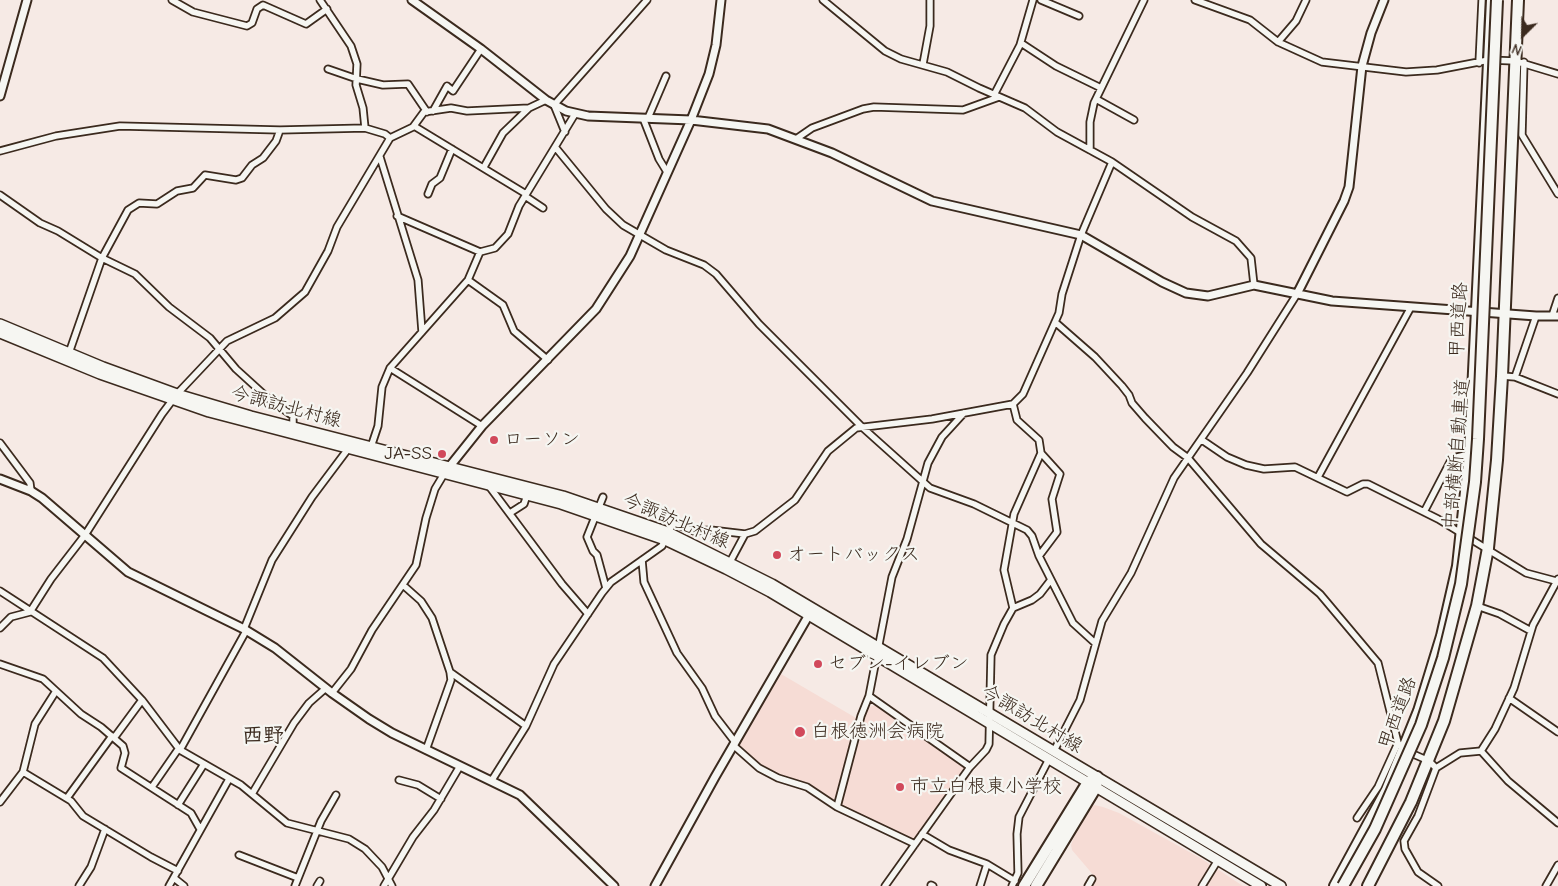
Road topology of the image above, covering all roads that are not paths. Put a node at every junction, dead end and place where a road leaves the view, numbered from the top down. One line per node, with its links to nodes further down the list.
1 (27, 0): 35 (street)
2 (172, 0): 20 (street)
3 (320, 0): 20 (street)
4 (412, 0): 24 (street)
5 (647, 0): 39 (street)
6 (720, 0): 44 (street)
7 (823, 0): 28 (street)
8 (930, 0): 28 (street)
9 (1033, 0): 23 (street)
10 (1041, 0): 21 (street)
11 (1144, 0): 34 (street)
12 (1196, 0): 22 (street)
13 (1306, 0): 22 (street)
14 (1384, 0): 29 (street)
15 (1482, 0): 27 (street)
16 (1492, 0): 25 (highway, 甲西道路)
17 (1498, 0): 206 (highway, 中部横断自動車道, bridge)
18 (1502, 0): 207 (highway, 中部横断自動車道, bridge)
19 (1518, 0): 26 (highway)
20 (327, 9): 33 (street)
21 (1079, 16)
22 (1278, 42): 29 (street)
23 (1021, 43): 34 (street); 36 (street)
24 (481, 49): 38 (street); 41 (street)
25 (1489, 60): 26 (street); 27 (street); 75 (highway, 甲西道路)
26 (1519, 62): 31 (street); 61 (street); 76 (highway)
27 (1479, 63): 29 (street)
28 (923, 64): 36 (street)
29 (1362, 66): 72 (street)
30 (328, 69): 33 (street)
31 (1558, 74)
32 (666, 76): 43 (street)
33 (357, 79): 41 (street); 47 (street)
34 (1101, 88): 37 (street)
35 (0, 96)
36 (997, 96): 51 (street); 54 (street)
37 (1096, 99): 45 (street); 54 (street)
38 (546, 100): 39 (street); 40 (street)
39 (554, 105): 42 (street); 49 (street)
40 (529, 108): 41 (street); 58 (street)
41 (430, 112): 46 (street)
42 (575, 114): 43 (street); 49 (street)
43 (645, 118): 44 (street); 59 (street)
44 (691, 120): 51 (street); 59 (street)
45 (1134, 120)
46 (414, 126): 50 (street); 53 (street)
47 (365, 128): 48 (street); 50 (street)
48 (280, 130): 55 (street); 69 (street)
49 (565, 132): 52 (street)
50 (390, 138): 56 (street)
51 (796, 138): 66 (street)
52 (556, 148): 63 (street); 67 (street)
53 (452, 149): 58 (street); 60 (street)
54 (1090, 150): 57 (street)
55 (0, 151)
56 (380, 157): 65 (street); 83 (street)
57 (1112, 162): 66 (street); 71 (street)
58 (484, 167): 63 (street)
59 (667, 172): 67 (street)
60 (428, 194)
61 (1558, 194)
62 (0, 195): 69 (street)
63 (526, 195): 64 (street); 68 (street)
64 (543, 208)
65 (397, 216): 68 (street); 81 (street)
66 (1081, 234): 71 (street); 79 (street)
67 (640, 235): 85 (street); 95 (street)
68 (480, 252): 70 (street)
69 (102, 258): 83 (street); 84 (street)
70 (468, 280): 81 (street); 85 (street)
71 (1254, 285): 72 (street)
72 (1297, 294): 74 (street); 96 (street)
73 (1558, 298): 78 (street)
74 (1411, 307): 75 (street); 104 (street)
75 (1477, 312): 76 (street); 101 (highway, 甲西道路)
76 (1504, 314): 77 (street); 87 (highway)
77 (1536, 316): 78 (street); 88 (street)
78 (1555, 316)
79 (1055, 322): 91 (street); 102 (street)
80 (0, 324): 84 (main road, 今諏訪北村線)
81 (422, 332): 86 (street)
82 (0, 333): 90 (main road, 今諏訪北村線)
83 (220, 348): 90 (street); 93 (street)
84 (69, 353): 90 (main road, 今諏訪北村線)
85 (548, 360): 94 (street)
86 (390, 368): 94 (street); 99 (street)
87 (1502, 376): 88 (street); 119 (highway)
88 (1515, 377): 89 (street)
89 (1558, 394)
90 (174, 397): 93 (main road, 今諏訪北村線); 98 (main road, 今諏訪北村線); 117 (street)
91 (1013, 404): 92 (street); 100 (street)
92 (964, 413): 95 (street); 106 (street)
93 (292, 426): 99 (main road, 今諏訪北村線)
94 (482, 426): 103 (street)
95 (862, 427): 106 (street); 116 (street)
96 (1202, 440): 102 (street); 104 (street)
97 (0, 443): 108 (street)
98 (348, 449): 99 (main road, 今諏訪北村線); 134 (street)
99 (370, 450): 103 (main road, 今諏訪北村線)
100 (1041, 453): 114 (street); 120 (street)
101 (1470, 454): 112 (street); 115 (highway, 甲西道路)
102 (1188, 458): 136 (street); 151 (street)
103 (447, 470): 107 (main road, 今諏訪北村線); 111 (main road, 今諏訪北村線); 125 (street)
104 (1318, 477): 112 (street)
105 (0, 479): 108 (street)
106 (923, 482): 114 (street); 137 (street)
107 (489, 486): 109 (main road, 今諏訪北村線); 113 (street)
108 (31, 491): 117 (street)
109 (527, 495): 111 (main road, 今諏訪北村線); 113 (street)
110 (603, 497): 111 (street)
111 (598, 511): 118 (main road, 今諏訪北村線); 126 (street)
112 (1424, 512): 115 (street)
113 (510, 513): 132 (street)
114 (1014, 522): 120 (street); 129 (street)
115 (1463, 533): 119 (street); 151 (highway, 甲西道路)
116 (745, 534): 118 (street); 122 (street)
117 (85, 535): 130 (street); 134 (street)
118 (666, 536): 121 (street); 122 (main road, 今諏訪北村線); 131 (main road, 今諏訪北村線)
119 (1488, 548): 123 (street); 128 (highway)
120 (1039, 556): 124 (street)
121 (642, 560): 126 (street); 150 (street)
122 (730, 562): 131 (main road, 今諏訪北村線)
123 (1557, 580): 135 (street)
124 (1050, 581): 129 (street); 136 (street)
125 (403, 585): 139 (street); 141 (street)
126 (606, 588): 132 (street)
127 (0, 591): 130 (street)
128 (1477, 606): 135 (street); 157 (highway)
129 (1013, 608): 145 (street)
130 (30, 612): 133 (street); 144 (street)
131 (811, 612): 137 (main road, 今諏訪北村線); 150 (street)
132 (588, 614): 147 (street)
133 (0, 628)
134 (245, 630): 141 (street); 152 (street)
135 (1531, 632): 143 (street)
136 (1094, 643): 155 (street)
137 (879, 652): 142 (street); 145 (main road, 今諏訪北村線); 146 (main road, 今諏訪北村線)
138 (0, 664): 140 (street)
139 (450, 672): 147 (street); 153 (street)
140 (56, 691): 149 (street); 160 (street)
141 (329, 691): 153 (street); 166 (street)
142 (869, 696): 159 (street); 172 (street)
143 (1509, 698): 148 (street); 154 (street)
144 (142, 700): 149 (street); 152 (street)
145 (989, 712): 146 (street); 155 (main road, 今諏訪北村線)
146 (990, 722): 155 (main road, 今諏訪北村線); 159 (street)
147 (526, 726): 163 (street)
148 (1558, 732)
149 (113, 737): 165 (street); 168 (street)
150 (734, 743): 172 (street); 197 (street)
151 (1401, 747): 157 (street); 173 (street); 205 (highway, 甲西道路)
152 (180, 749): 156 (street); 165 (street)
153 (426, 750): 158 (street)
154 (1482, 751): 157 (street); 174 (street)
155 (1052, 755): 164 (main road, 今諏訪北村線); 189 (street)
156 (204, 764): 161 (street); 171 (street)
157 (1432, 765): 208 (highway); 209 (street)
158 (460, 766): 163 (street); 169 (street)
159 (970, 767): 178 (street)
160 (23, 772): 168 (street); 170 (street)
161 (229, 778): 166 (street); 176 (street)
162 (399, 780): 169 (street)
163 (492, 780): 196 (street)
164 (1094, 782): 181 (main road, 今諏訪北村線); 189 (highway); 200 (highway); 204 (main road, 今諏訪北村線)
165 (152, 787): 171 (street)
166 (252, 794): 177 (street)
167 (336, 795): 177 (street)
168 (67, 798): 175 (street)
169 (441, 798): 187 (street)
170 (0, 802)
171 (178, 805): 176 (street)
172 (837, 807): 179 (street)
173 (1357, 818)
174 (1558, 822)
175 (105, 829): 184 (street); 190 (street)
176 (200, 829): 184 (street)
177 (317, 831): 186 (street); 187 (street)
178 (922, 834): 179 (street); 182 (street)
179 (915, 844): 198 (street)
180 (239, 855): 186 (street)
181 (1218, 860): 202 (street); 203 (main road, 今諏訪北村線)
182 (987, 864): 189 (street); 199 (street)
183 (1558, 866): 210 (street)
184 (178, 871): 185 (street)
185 (174, 878): 191 (street); 192 (street)
186 (298, 878): 193 (street)
187 (389, 878): 194 (street); 195 (street)
188 (1092, 879): 201 (street)
189 (1017, 884)
190 (78, 886)
191 (169, 886)
192 (184, 886)
193 (295, 886)
194 (384, 886)
195 (392, 886)
196 (614, 886)
197 (655, 886)
198 (885, 886)
199 (980, 886)
200 (1036, 886)
201 (1088, 886)
202 (1202, 886)
203 (1261, 886)
204 (1281, 886)
205 (1334, 886)
206 (1343, 886)
207 (1349, 886)
208 (1368, 886)
209 (1438, 886)
210 (1546, 886)

